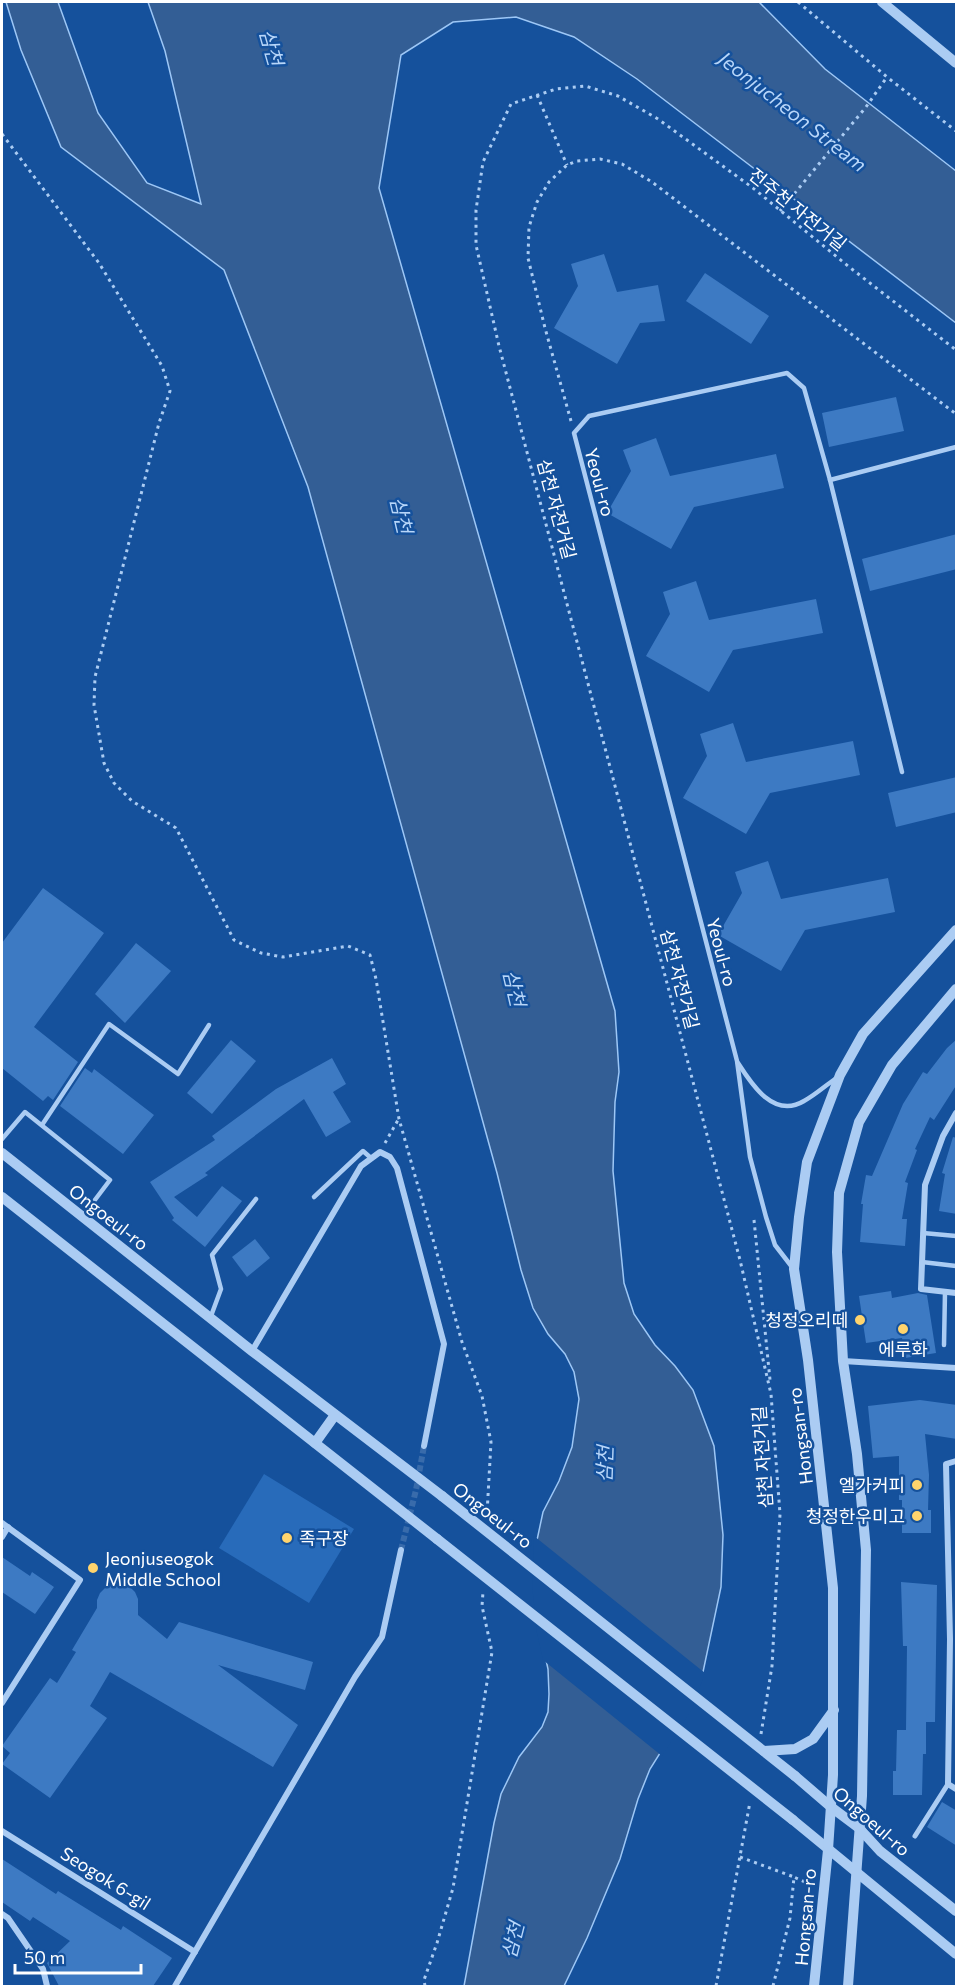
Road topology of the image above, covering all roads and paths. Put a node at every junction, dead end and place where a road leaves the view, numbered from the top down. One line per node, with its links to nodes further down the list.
1 (798, 2): 4 (path)
2 (882, 2): 3 (street)
3 (957, 63)
4 (887, 77): 7 (path); 10 (path)
5 (537, 95): 6 (path, 삼천 자전거길); 9 (path); 46 (path, 삼천 자전거길)
6 (618, 96): 10 (path, 전주천 자전거길)
7 (957, 131)
8 (2, 134): 23 (path)
9 (567, 165): 12 (path); 13 (path, Yeoul-ro)
10 (780, 211): 11 (path, 전주천 자전거길)
11 (957, 350)
12 (957, 414)
13 (574, 433): 15 (lane); 20 (lane, Yeoul-ro)
14 (957, 447): 15 (lane)
15 (830, 480): 16 (lane)
16 (902, 772)
17 (957, 930): 21 (street, Hongsan-ro)
18 (957, 989): 44 (street)
19 (209, 1025): 24 (lane)
20 (737, 1061): 21 (lane); 38 (lane, Yeoul-ro)
21 (840, 1075): 38 (street, Hongsan-ro)
22 (957, 1113): 34 (street)
23 (399, 1119): 26 (path); 52 (path)
24 (42, 1125): 25 (lane); 33 (lane)
25 (2, 1138)
26 (380, 1152): 28 (street); 49 (street)
27 (2, 1154): 33 (street, Ongoeul-ro)
28 (371, 1158): 30 (lane); 43 (street)
29 (2, 1197): 48 (street)
30 (314, 1197)
31 (256, 1199): 41 (lane)
32 (754, 1210): 46 (path)
33 (82, 1217): 41 (street, Ongoeul-ro)
34 (923, 1233): 35 (lane); 36 (street)
35 (957, 1236)
36 (922, 1262): 37 (lane); 39 (street)
37 (957, 1266)
38 (794, 1269): 58 (street, Hongsan-ro)
39 (945, 1292): 40 (street); 42 (lane)
40 (957, 1293)
41 (210, 1318): 43 (street, Ongoeul-ro)
42 (944, 1345)
43 (252, 1351): 47 (street, Ongoeul-ro)
44 (843, 1361): 45 (street); 65 (street)
45 (957, 1368)
46 (771, 1394): 59 (path, 삼천 자전거길)
47 (335, 1414): 48 (street); 60 (street, Ongoeul-ro, bridge)
48 (315, 1443): 68 (street, bridge)
49 (424, 1446)
50 (957, 1461): 61 (street)
51 (2, 1523): 53 (street)
52 (487, 1524)
53 (8, 1527): 54 (street); 57 (street)
54 (2, 1537)
55 (400, 1550): 75 (street)
56 (484, 1583): 79 (path)
57 (2, 1703)
58 (834, 1710): 60 (street); 64 (street, Hongsan-ro)
59 (760, 1737)
60 (764, 1751): 64 (street, Ongoeul-ro, bridge)
61 (948, 1784): 62 (street); 67 (street)
62 (957, 1790)
63 (751, 1796): 69 (path)
64 (831, 1807): 65 (street, Ongoeul-ro); 68 (street, Hongsan-ro)
65 (859, 1828): 70 (street); 73 (street, Ongoeul-ro)
66 (2, 1831): 75 (street, Seogok 6-gil)
67 (915, 1836)
68 (828, 1850): 70 (street); 82 (street, Hongsan-ro)
69 (740, 1857): 71 (path); 80 (path)
70 (856, 1870): 76 (street); 83 (street)
71 (794, 1877): 72 (path); 81 (path)
72 (807, 1883)
73 (957, 1911)
74 (2, 1914): 77 (street)
75 (195, 1952): 78 (street)
76 (957, 1954)
77 (47, 1986)
78 (175, 1986)
79 (425, 1986)
80 (716, 1986)
81 (773, 1986)
82 (814, 1986)
83 (848, 1986)

